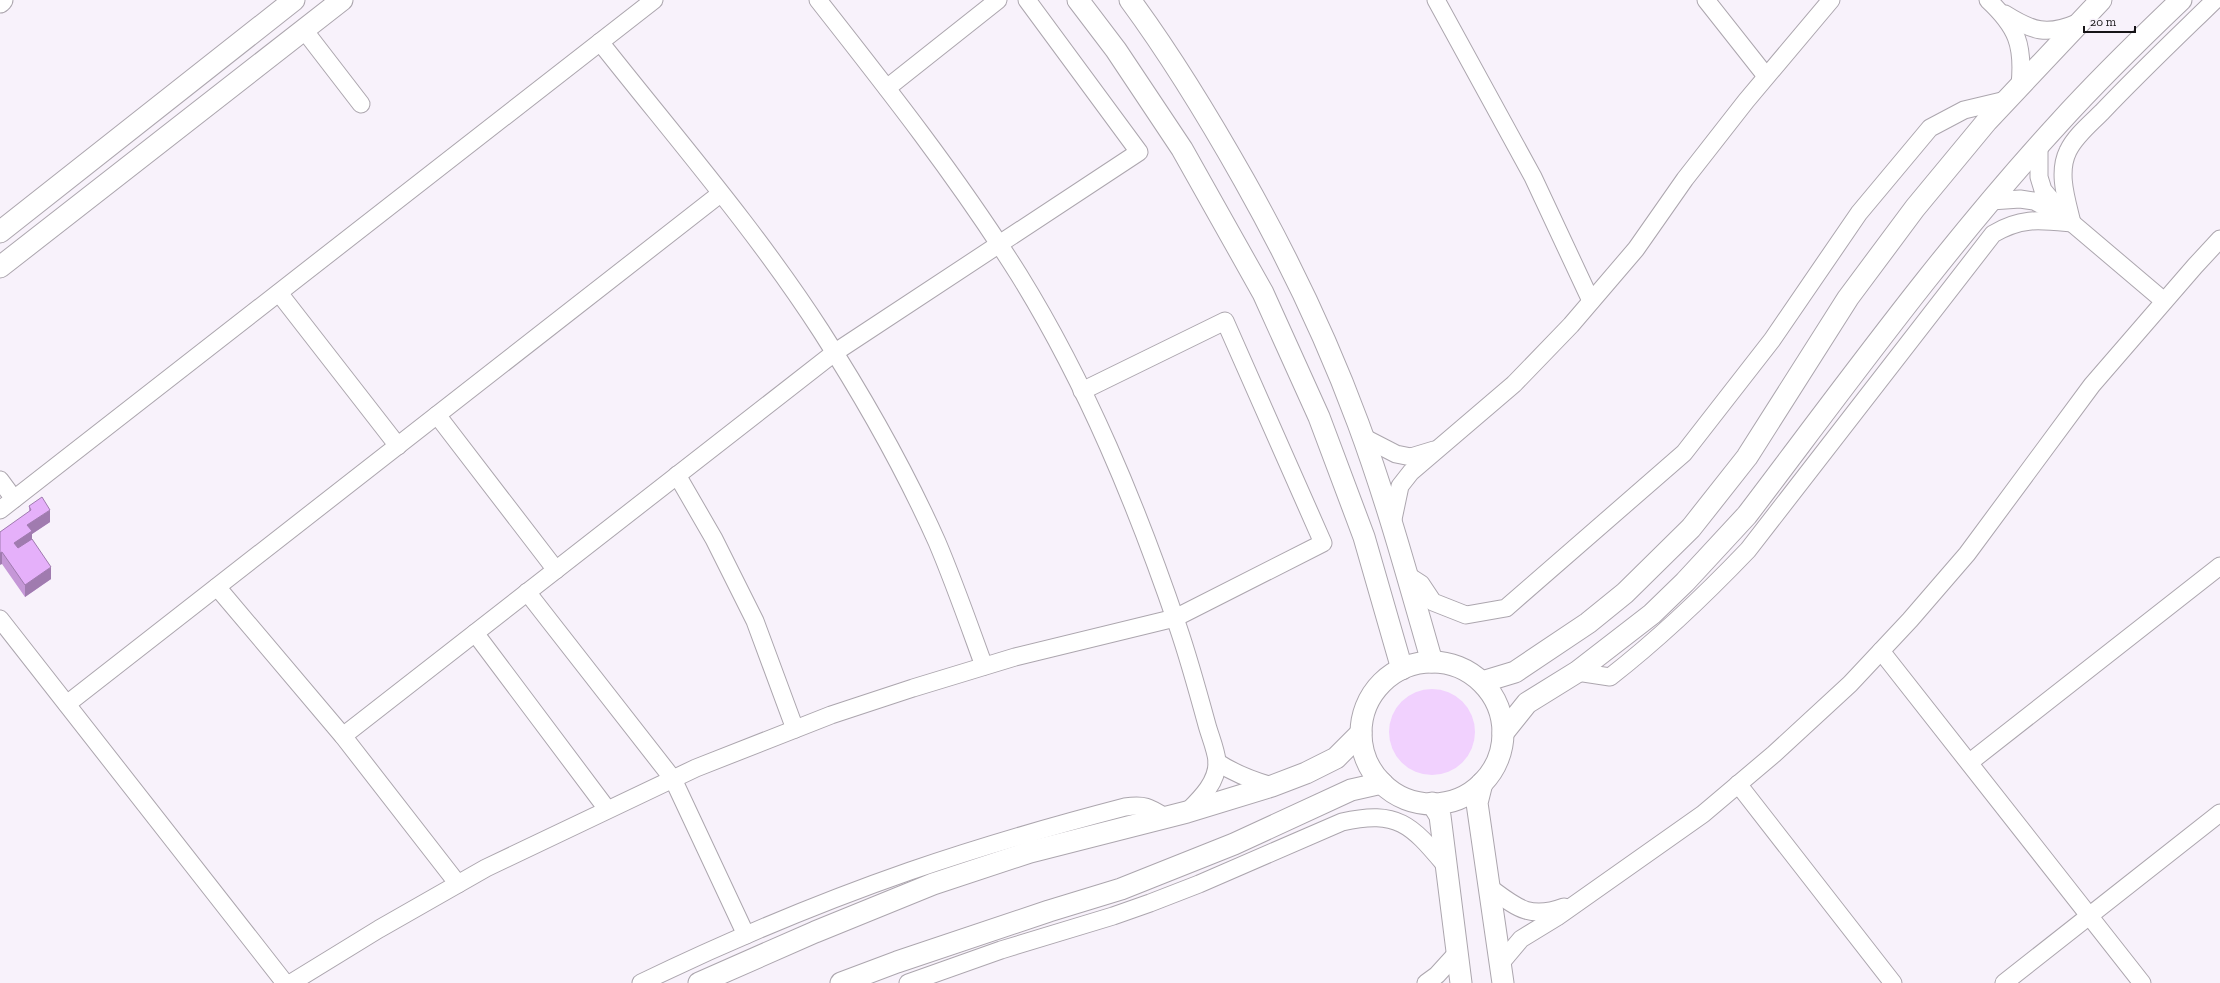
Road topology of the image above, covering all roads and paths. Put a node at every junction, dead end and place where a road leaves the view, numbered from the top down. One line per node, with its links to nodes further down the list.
1 (294, 0): 29 (main road)
2 (342, 0): 18 (main road)
3 (654, 0): 19 (street)
4 (818, 0): 22 (street)
5 (998, 0): 22 (street)
6 (1027, 0): 31 (street)
7 (1078, 0): 58 (main road)
8 (1130, 0): 39 (main road)
9 (1436, 0): 34 (street)
10 (1706, 0): 20 (street)
11 (1831, 0): 20 (street)
12 (1988, 0): 16 (street)
13 (2101, 0): 17 (main road)
14 (2181, 0): 25 (main road)
15 (2215, 0): 28 (street)
16 (2001, 12): 17 (street); 21 (street)
17 (2077, 23): 21 (main road)
18 (304, 30): 24 (street); 32 (main road)
19 (600, 42): 26 (street); 33 (street)
20 (1766, 76): 34 (street)
21 (2020, 85): 23 (main road)
22 (887, 88): 31 (street)
23 (2006, 100): 49 (street); 60 (main road)
24 (361, 104)
25 (2038, 146): 27 (main road); 28 (street)
26 (720, 194): 36 (street); 38 (street)
27 (1991, 201): 28 (street); 59 (main road)
28 (2068, 219): 35 (street); 59 (street)
29 (0, 232)
30 (2220, 240): 35 (street)
31 (999, 244): 36 (street); 37 (street)
32 (0, 267)
33 (279, 292): 40 (street); 44 (street)
34 (1591, 302): 41 (street)
35 (2164, 302): 55 (street)
36 (834, 353): 42 (street); 57 (street)
37 (1082, 391): 52 (street); 52 (street)
38 (437, 415): 40 (street); 48 (street)
39 (1363, 438): 41 (street); 46 (main road)
40 (398, 446): 50 (street)
41 (1442, 448): 46 (street)
42 (677, 475): 48 (street); 62 (street)
43 (0, 480): 44 (street)
44 (14, 499): 45 (street)
45 (0, 510)
46 (1392, 526): 49 (main road)
47 (2220, 566): 67 (street)
48 (556, 570): 51 (street)
49 (1407, 575): 56 (main road)
50 (217, 587): 61 (street); 65 (street)
51 (527, 592): 54 (street); 68 (street)
52 (1175, 618): 57 (street); 66 (street)
53 (0, 619): 61 (street)
54 (475, 633): 65 (street); 74 (street)
55 (1881, 651): 67 (street); 71 (street)
56 (1432, 662): 58 (main road); 60 (main road)
57 (984, 666): 62 (street)
58 (1402, 669): 63 (main road)
59 (1577, 672): 64 (main road)
60 (1482, 682): 64 (main road)
61 (67, 704): 88 (street)
62 (795, 729): 68 (street)
63 (1361, 732): 69 (main road); 72 (main road)
64 (1503, 732): 70 (main road)
65 (343, 736): 79 (street)
66 (1217, 762): 72 (street); 75 (street)
67 (1970, 762): 83 (street)
68 (673, 779): 74 (street); 85 (street)
69 (1382, 783): 73 (main road); 92 (main road)
70 (1482, 783): 73 (main road); 80 (main road)
71 (1738, 784): 81 (street); 96 (street)
72 (1272, 786): 75 (main road)
73 (1432, 803): 78 (main road)
74 (607, 809): 79 (street)
75 (1187, 812): 77 (main road)
76 (2220, 813): 83 (street)
77 (1165, 817): 85 (street); 91 (main road)
78 (1446, 866): 86 (main road); 93 (street)
79 (458, 884): 89 (street)
80 (1489, 886): 82 (street); 87 (main road)
81 (1577, 902): 82 (street); 84 (street)
82 (1522, 910): 84 (street)
83 (2089, 916): 97 (street); 98 (street)
84 (1537, 928): 87 (street)
85 (746, 935): 90 (street)
86 (1457, 953): 94 (street); 95 (main road)
87 (1502, 974)
88 (285, 983)
89 (291, 983)
90 (641, 983)
91 (699, 983)
92 (841, 983)
93 (908, 983)
94 (1426, 983)
95 (1461, 983)
96 (1893, 983)
97 (2004, 983)
98 (2142, 983)

